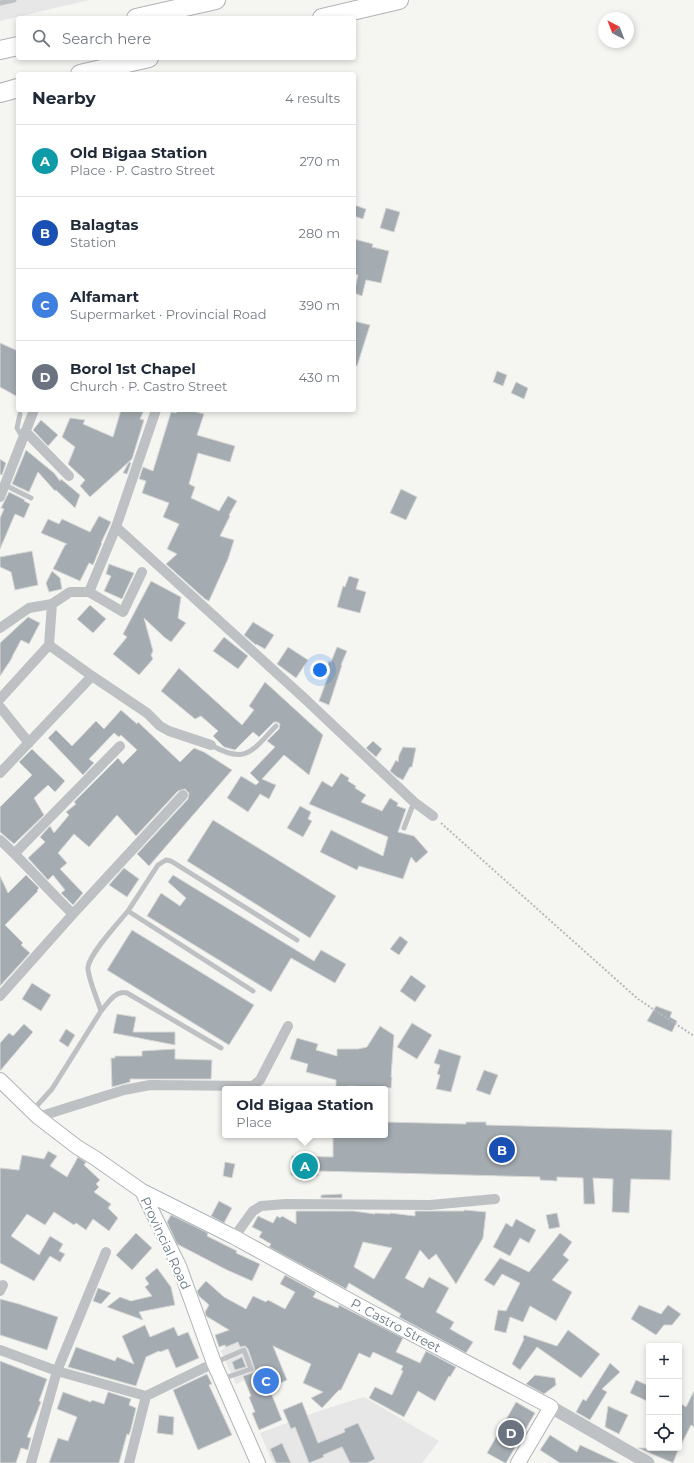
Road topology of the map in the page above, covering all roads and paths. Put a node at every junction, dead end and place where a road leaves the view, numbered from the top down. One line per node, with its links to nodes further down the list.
1 (14, 0): 4 (lane)
2 (216, 0): 5 (highway)
3 (399, 0): 6 (highway)
4 (0, 3)
5 (145, 16)
6 (331, 16)
7 (16, 46): 8 (highway)
8 (0, 50)
9 (140, 60): 10 (highway)
10 (89, 72)
11 (16, 88): 12 (highway)
12 (0, 92)
13 (33, 412): 16 (street)
14 (155, 412): 21 (street)
15 (20, 414): 16 (lane)
16 (24, 436): 17 (street); 18 (street)
17 (69, 476)
18 (5, 485): 19 (street); 20 (lane)
19 (0, 497)
20 (31, 498)
21 (116, 527): 23 (street); 36 (street)
22 (142, 572): 23 (street)
23 (89, 592): 24 (street)
24 (52, 604): 25 (street); 26 (street)
25 (0, 628)
26 (49, 645): 27 (street); 28 (street)
27 (92, 676): 31 (street); 32 (street)
28 (0, 699)
29 (0, 707): 31 (street)
30 (276, 726): 32 (lane)
31 (29, 743): 34 (street)
32 (211, 745)
33 (120, 746): 40 (street)
34 (0, 773)
35 (183, 795): 42 (street)
36 (414, 802): 37 (street); 38 (lane)
37 (433, 816): 48 (path)
38 (404, 828)
39 (0, 840): 40 (street)
40 (15, 853): 42 (street)
41 (128, 911): 43 (lane); 44 (lane); 46 (lane)
42 (73, 914): 45 (street)
43 (297, 940)
44 (253, 991)
45 (0, 996)
46 (101, 1011): 49 (lane); 51 (lane)
47 (288, 1026): 51 (street)
48 (694, 1036)
49 (222, 1048)
50 (0, 1080): 51 (main road, Provincial Road)
51 (35, 1114): 52 (main road, Provincial Road)
52 (142, 1191): 54 (main road, P. Castro Street); 57 (main road, Provincial Road)
53 (495, 1199): 54 (street)
54 (234, 1237): 61 (main road, P. Castro Street)
55 (106, 1252): 58 (street)
56 (0, 1350): 58 (street)
57 (214, 1363): 59 (main road, Provincial Road); 59 (lane); 60 (street)
58 (57, 1371): 60 (street); 62 (street)
59 (221, 1380): 64 (main road, Provincial Road)
60 (146, 1396): 63 (street)
61 (551, 1407): 65 (main road); 66 (street, P. Castro Street)
62 (31, 1463)
63 (129, 1463)
64 (258, 1463)
65 (518, 1463)
66 (648, 1463)

